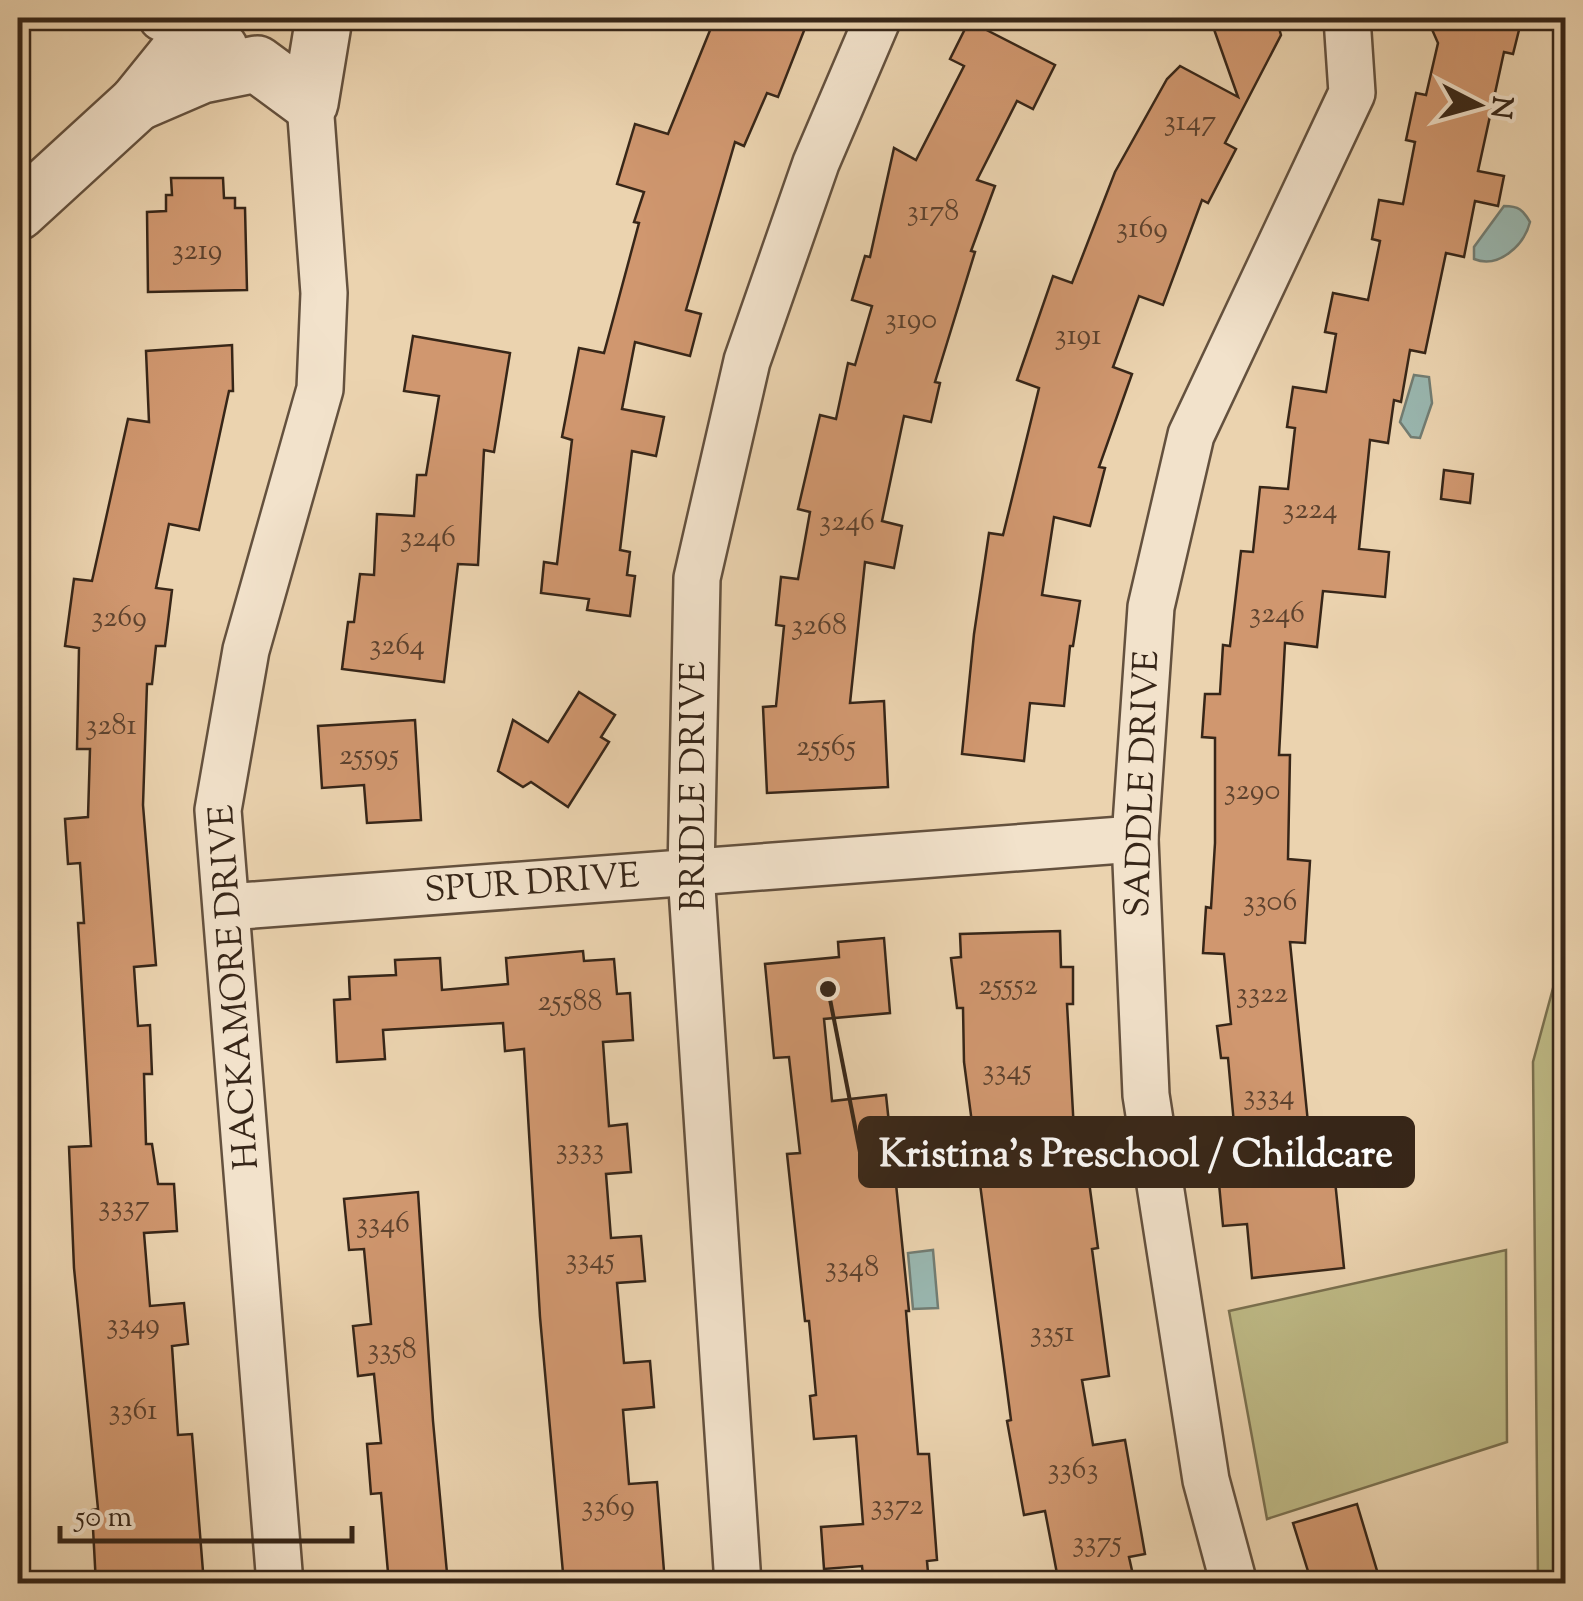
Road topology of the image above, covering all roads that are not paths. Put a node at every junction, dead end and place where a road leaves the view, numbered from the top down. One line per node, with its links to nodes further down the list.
1 (324, 18): 7 (street)
2 (878, 18): 10 (street, BRIDLE DRIVE)
3 (1347, 18): 9 (street, SADDLE DRIVE)
4 (189, 22): 5 (street); 6 (street)
5 (256, 64): 6 (street); 7 (street)
6 (137, 102): 8 (street)
7 (310, 103): 11 (street, HACKAMORE DRIVE)
8 (18, 212)
9 (1135, 839): 10 (street, SPUR DRIVE); 14 (street, SADDLE DRIVE)
10 (691, 873): 11 (street, SPUR DRIVE); 13 (street, BRIDLE DRIVE)
11 (227, 907): 12 (street, HACKAMORE DRIVE)
12 (280, 1584)
13 (738, 1584)
14 (1234, 1584)

